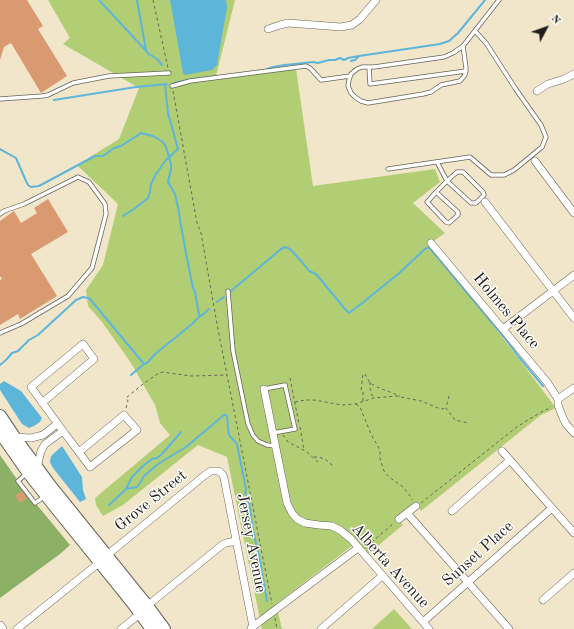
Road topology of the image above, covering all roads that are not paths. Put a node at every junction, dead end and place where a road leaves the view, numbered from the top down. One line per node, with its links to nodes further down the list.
1 (376, 0): 3 (street)
2 (499, 0): 4 (lane)
3 (268, 29)
4 (475, 31): 5 (lane); 15 (lane)
5 (463, 46): 6 (lane); 7 (lane)
6 (369, 67): 7 (lane); 10 (lane)
7 (466, 70): 10 (lane)
8 (169, 74): 13 (lane)
9 (574, 74): 12 (street)
10 (350, 76): 11 (lane)
11 (172, 86)
12 (537, 91)
13 (0, 99)
14 (535, 161): 20 (street)
15 (437, 162): 16 (lane); 17 (lane)
16 (388, 169)
17 (447, 181): 17 (lane); 18 (lane)
18 (436, 192): 18 (lane)
19 (485, 202): 25 (street)
20 (574, 213)
21 (0, 214): 28 (lane)
22 (431, 242): 27 (street, Holmes Place)
23 (574, 275): 25 (street)
24 (228, 291): 40 (lane)
25 (553, 291): 26 (street); 27 (street)
26 (574, 318)
27 (503, 329): 31 (street, Holmes Place)
28 (0, 333)
29 (574, 388): 31 (street)
30 (264, 389): 37 (street, Alberta Avenue); 37 (lane)
31 (558, 400): 38 (street, Holmes Place)
32 (42, 403): 32 (street); 34 (street)
33 (0, 416): 39 (highway)
34 (57, 424): 35 (street); 39 (street)
35 (63, 431): 42 (street); 44 (street)
36 (0, 432): 44 (highway)
37 (273, 432): 40 (street, Alberta Avenue)
38 (574, 433)
39 (14, 437): 44 (highway)
40 (276, 446): 53 (street, Alberta Avenue)
41 (502, 451): 43 (street)
42 (79, 452): 42 (street)
43 (510, 460): 47 (street); 48 (street)
44 (33, 470): 54 (highway); 54 (highway)
45 (215, 471): 52 (street, Jersey Avenue); 54 (street, Grove Street)
46 (415, 507): 49 (street)
47 (552, 508): 51 (street); 57 (street, Sunset Place)
48 (452, 510)
49 (407, 513): 50 (street); 57 (street)
50 (399, 519)
51 (574, 533)
52 (236, 540): 59 (street); 62 (street, Jersey Avenue)
53 (359, 549): 56 (street, Alberta Avenue); 62 (street)
54 (103, 559): 59 (highway); 64 (street, Grove Street)
55 (574, 573): 58 (street)
56 (382, 576): 60 (street, Alberta Avenue); 68 (street)
57 (468, 582): 60 (street, Sunset Place); 70 (street)
58 (543, 600)
59 (144, 610): 65 (street); 66 (highway); 67 (highway)
60 (423, 622): 69 (street, Alberta Avenue)
61 (0, 626): 63 (street)
62 (252, 628)
63 (2, 629)
64 (18, 629)
65 (121, 629)
66 (152, 629)
67 (164, 629)
68 (321, 629)
69 (429, 629)
70 (509, 629)

